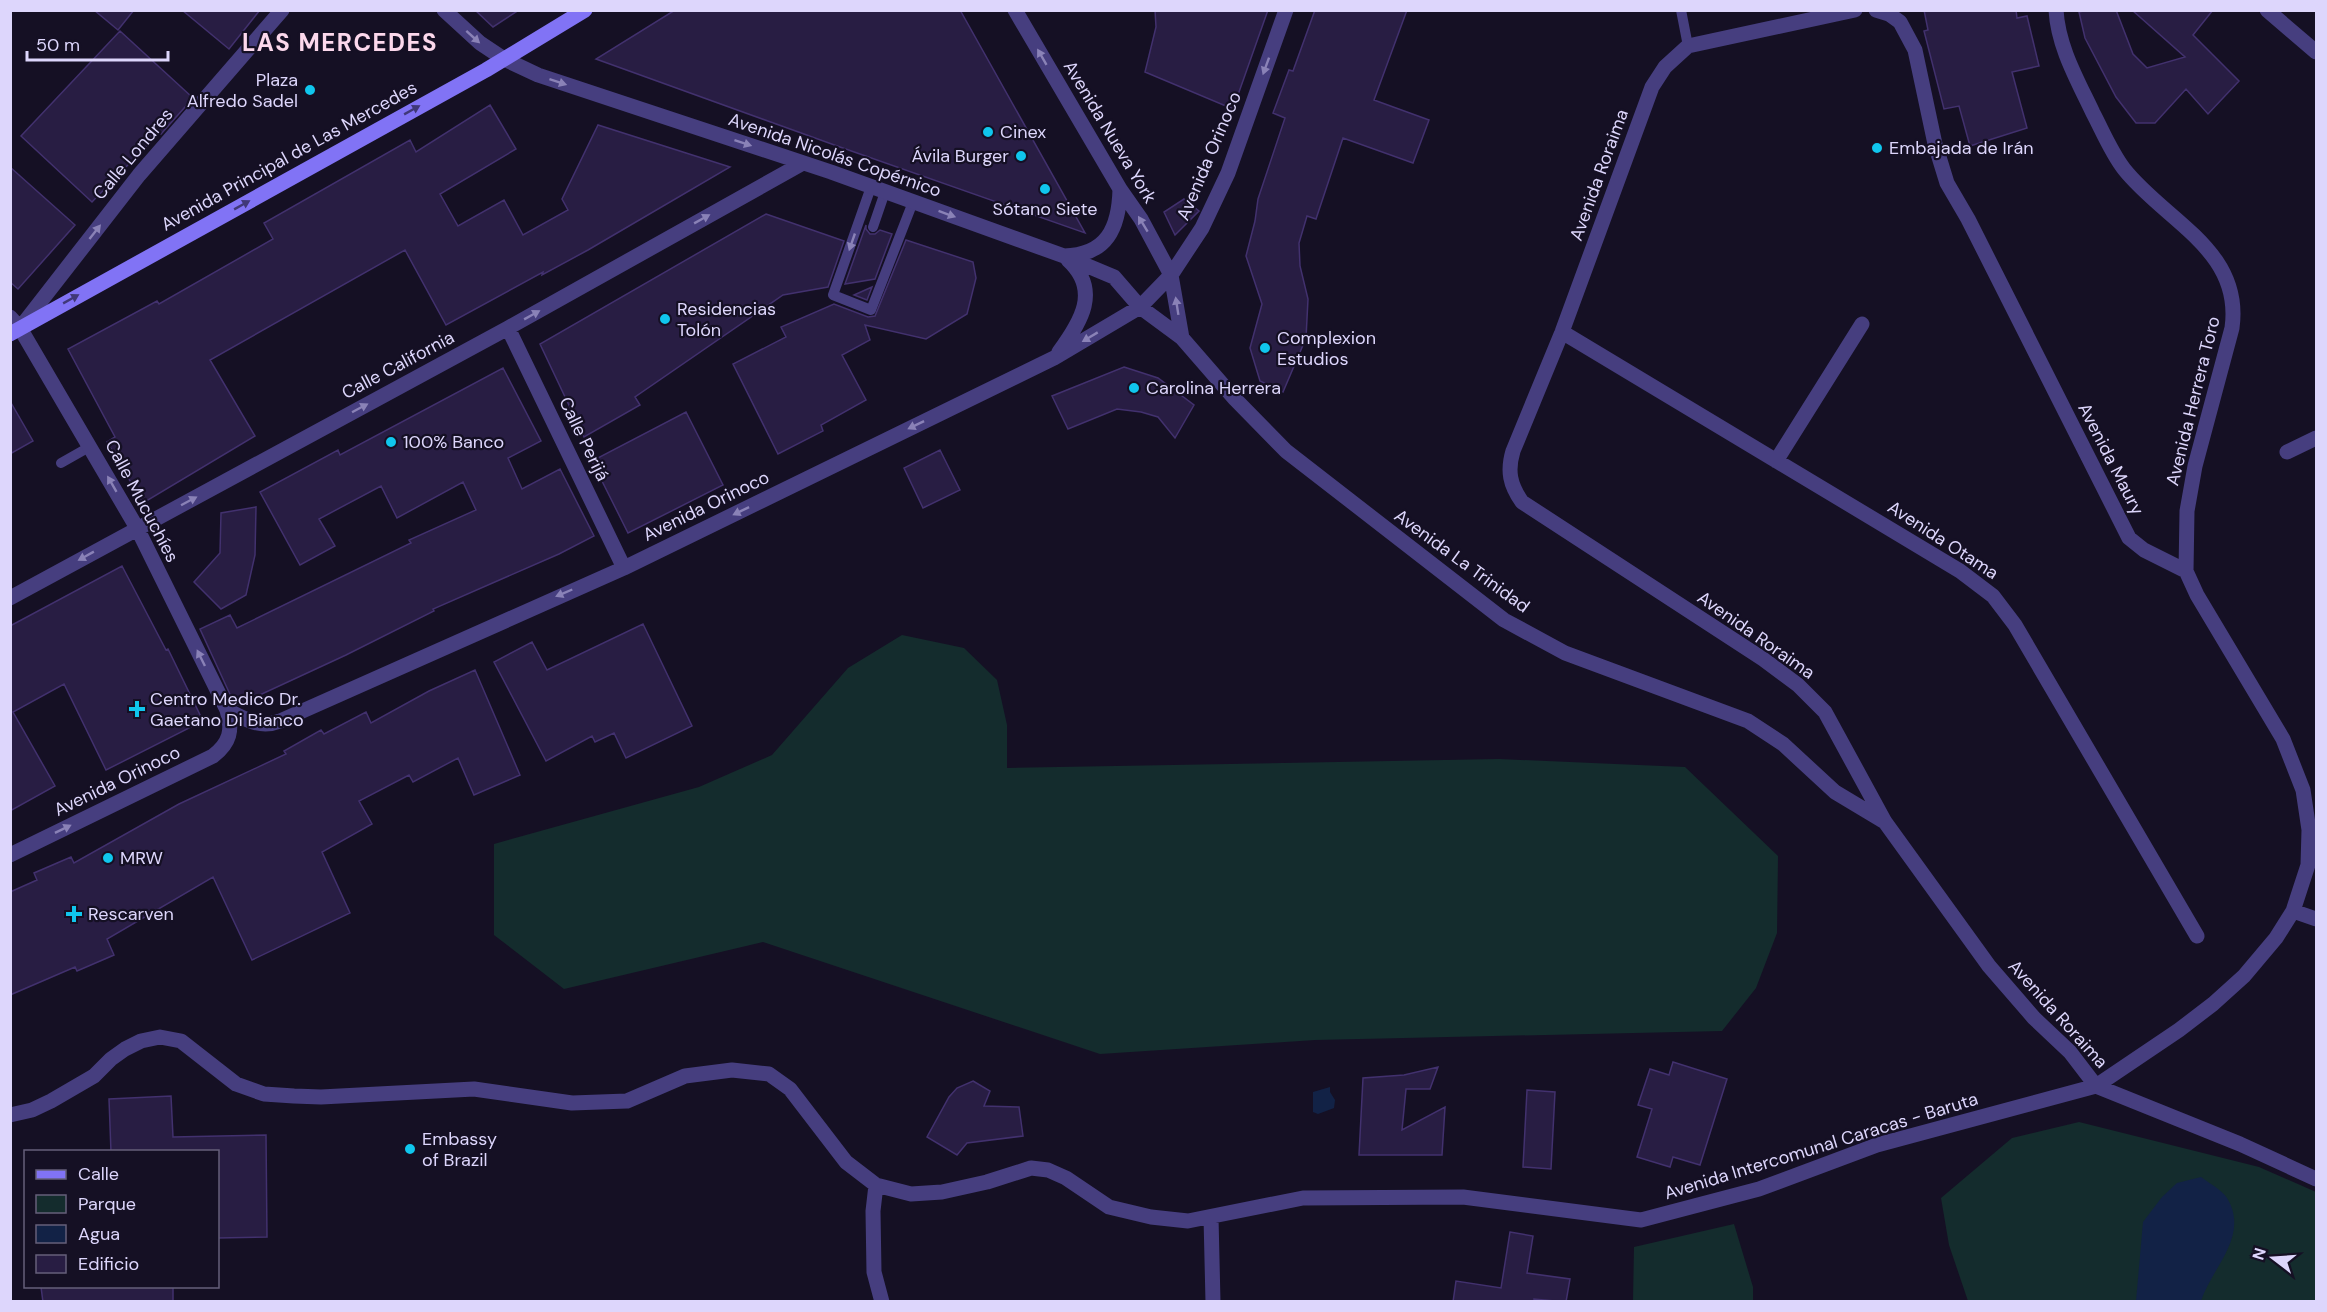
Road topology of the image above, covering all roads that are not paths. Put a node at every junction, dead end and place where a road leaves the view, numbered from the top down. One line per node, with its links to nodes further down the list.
1 (282, 10): 23 (street, Calle Londres, one-way to 1)
2 (444, 10): 13 (street, one-way to 13)
3 (585, 10): 13 (street, Avenida Principal de Las Mercedes)
4 (1015, 10): 15 (street, Avenida Nueva York, one-way to 4)
5 (1286, 10): 20 (street, Avenida Orinoco, one-way to 20)
6 (1681, 10): 11 (lane)
7 (1855, 10): 11 (street)
8 (1876, 10): 35 (street, Avenida Maury)
9 (2056, 10): 35 (street, Avenida Herrera Toro)
10 (2267, 10): 12 (street)
11 (1688, 46): 25 (street, Avenida Roraima)
12 (2316, 52)
13 (504, 59): 14 (street, Avenida Nicolás Copérnico, one-way to 14); 23 (street, Avenida Principal de Las Mercedes, one-way to 13)
14 (802, 163): 16 (street, Avenida Nicolás Copérnico); 24 (street, Calle California, one-way to 14)
15 (1120, 189): 19 (street); 20 (street, Avenida Nueva York, one-way to 15)
16 (878, 190): 17 (street, Avenida Nicolás Copérnico); 17 (lane, one-way to 17); 18 (lane)
17 (913, 202): 19 (street, Avenida Nicolás Copérnico, one-way to 19)
18 (873, 227)
19 (1064, 256): 21 (street, Avenida Nicolás Copérnico); 27 (street)
20 (1172, 275): 21 (street, Avenida Orinoco); 26 (street, one-way to 20)
21 (1140, 307): 26 (street, Avenida La Trinidad); 27 (street, Avenida Orinoco, one-way to 27)
22 (1862, 324): 31 (street)
23 (14, 326): 29 (street, Calle Mucuchíes)
24 (508, 328): 33 (street, Calle California, one-way to 24); 34 (street, Calle Perijá)
25 (1562, 332): 31 (street, Avenida Otama); 38 (street, Avenida Roraima)
26 (1182, 338): 38 (street, Avenida La Trinidad)
27 (1054, 358): 34 (street, Avenida Orinoco, one-way to 34)
28 (2316, 438): 30 (street)
29 (91, 446): 32 (lane); 33 (street, Calle Mucuchíes, one-way to 29)
30 (2287, 452)
31 (1776, 461): 42 (street, Avenida Otama)
32 (61, 464)
33 (137, 528): 36 (street, Calle California, one-way to 36); 37 (street, Calle Mucuchíes, one-way to 33)
34 (624, 568): 37 (street, Avenida Orinoco, one-way to 37)
35 (2186, 572): 40 (street)
36 (10, 598)
37 (227, 710): 39 (street, Avenida Orinoco, one-way to 37)
38 (1885, 822): 43 (street, Avenida Roraima)
39 (10, 855)
40 (2293, 910): 41 (street); 43 (street, Avenida Intercomunal Caracas - Baruta)
41 (2316, 919)
42 (2197, 936)
43 (2096, 1086): 45 (street, Avenida Roraima); 47 (street, Avenida Intercomunal Caracas - Baruta)
44 (10, 1115): 46 (street, Avenida Intercomunal Caracas - Baruta)
45 (2316, 1179)
46 (876, 1185): 47 (street, Avenida Intercomunal Caracas - Baruta); 48 (street)
47 (1211, 1217): 49 (street)
48 (882, 1302)
49 (1213, 1302)

